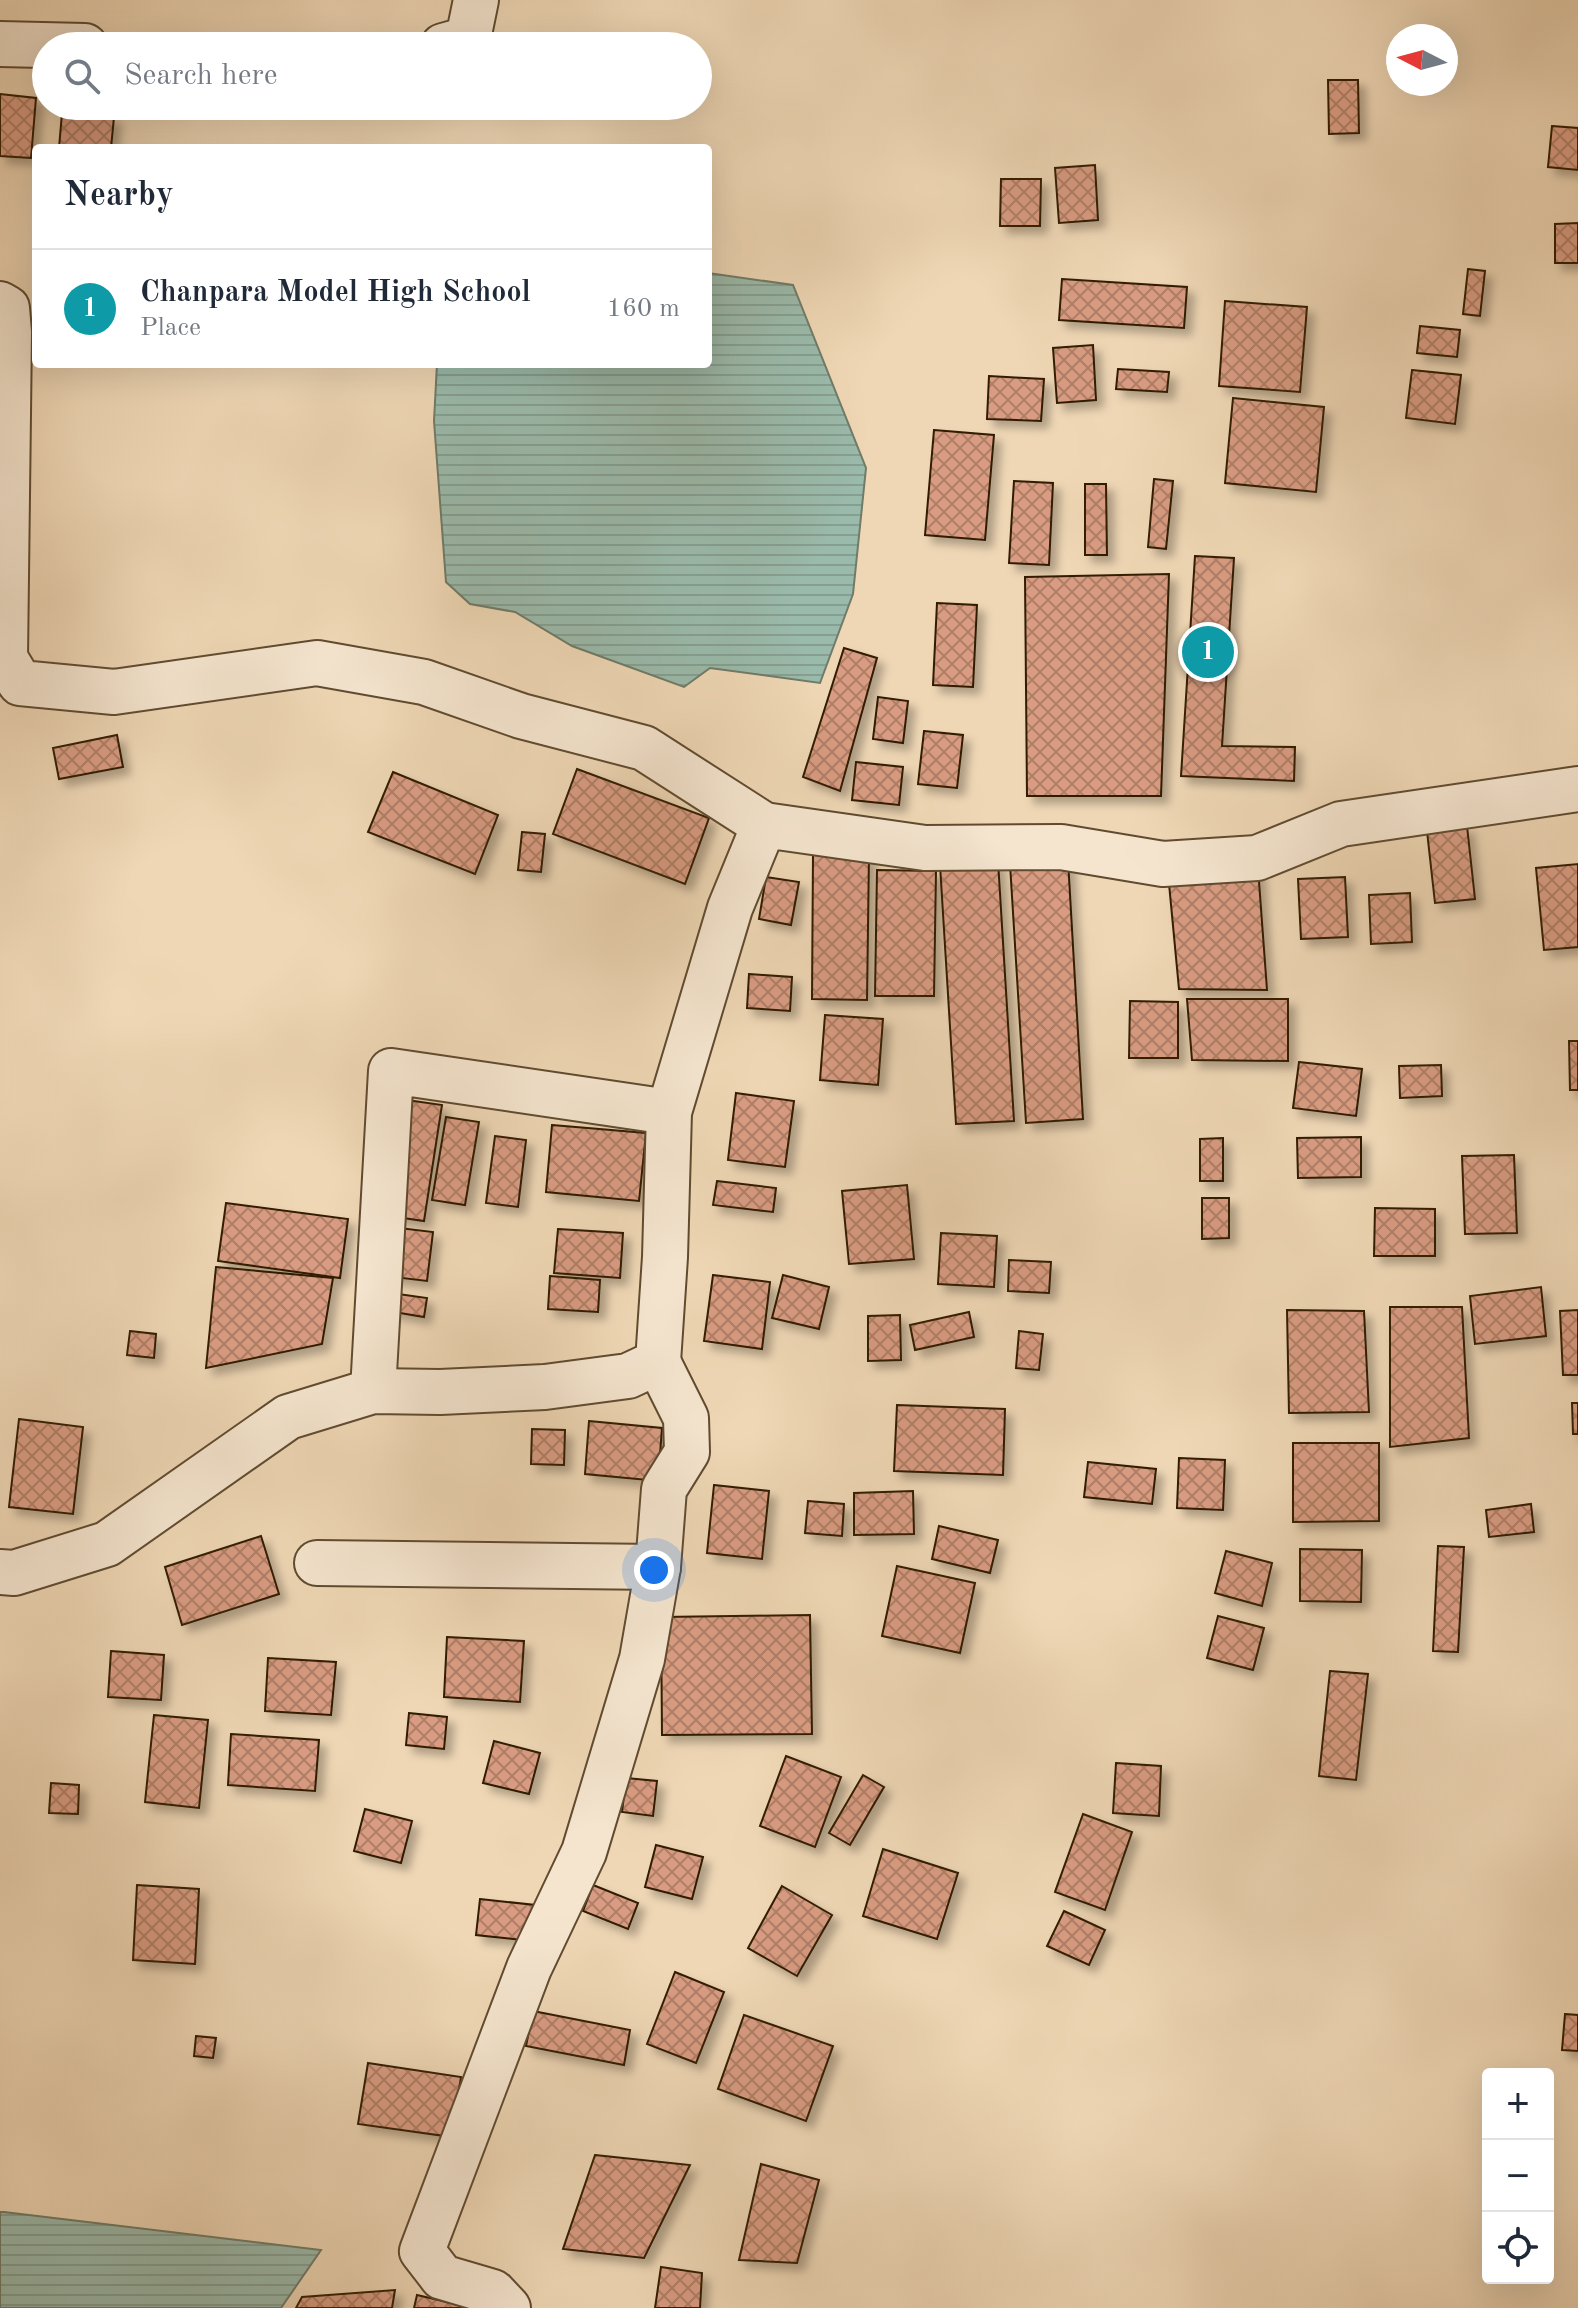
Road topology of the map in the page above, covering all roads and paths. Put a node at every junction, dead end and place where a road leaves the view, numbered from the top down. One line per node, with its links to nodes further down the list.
1 (476, 0): 2 (street)
2 (469, 32)
3 (0, 44): 4 (street)
4 (32, 45)
5 (0, 304): 7 (street)
6 (1578, 789): 7 (street)
7 (764, 825): 8 (street)
8 (669, 1112): 9 (street); 10 (street)
9 (658, 1362): 10 (street); 12 (street)
10 (373, 1391): 13 (street)
11 (317, 1563): 12 (street)
12 (658, 1567): 14 (street)
13 (0, 1572)
14 (508, 2308)

